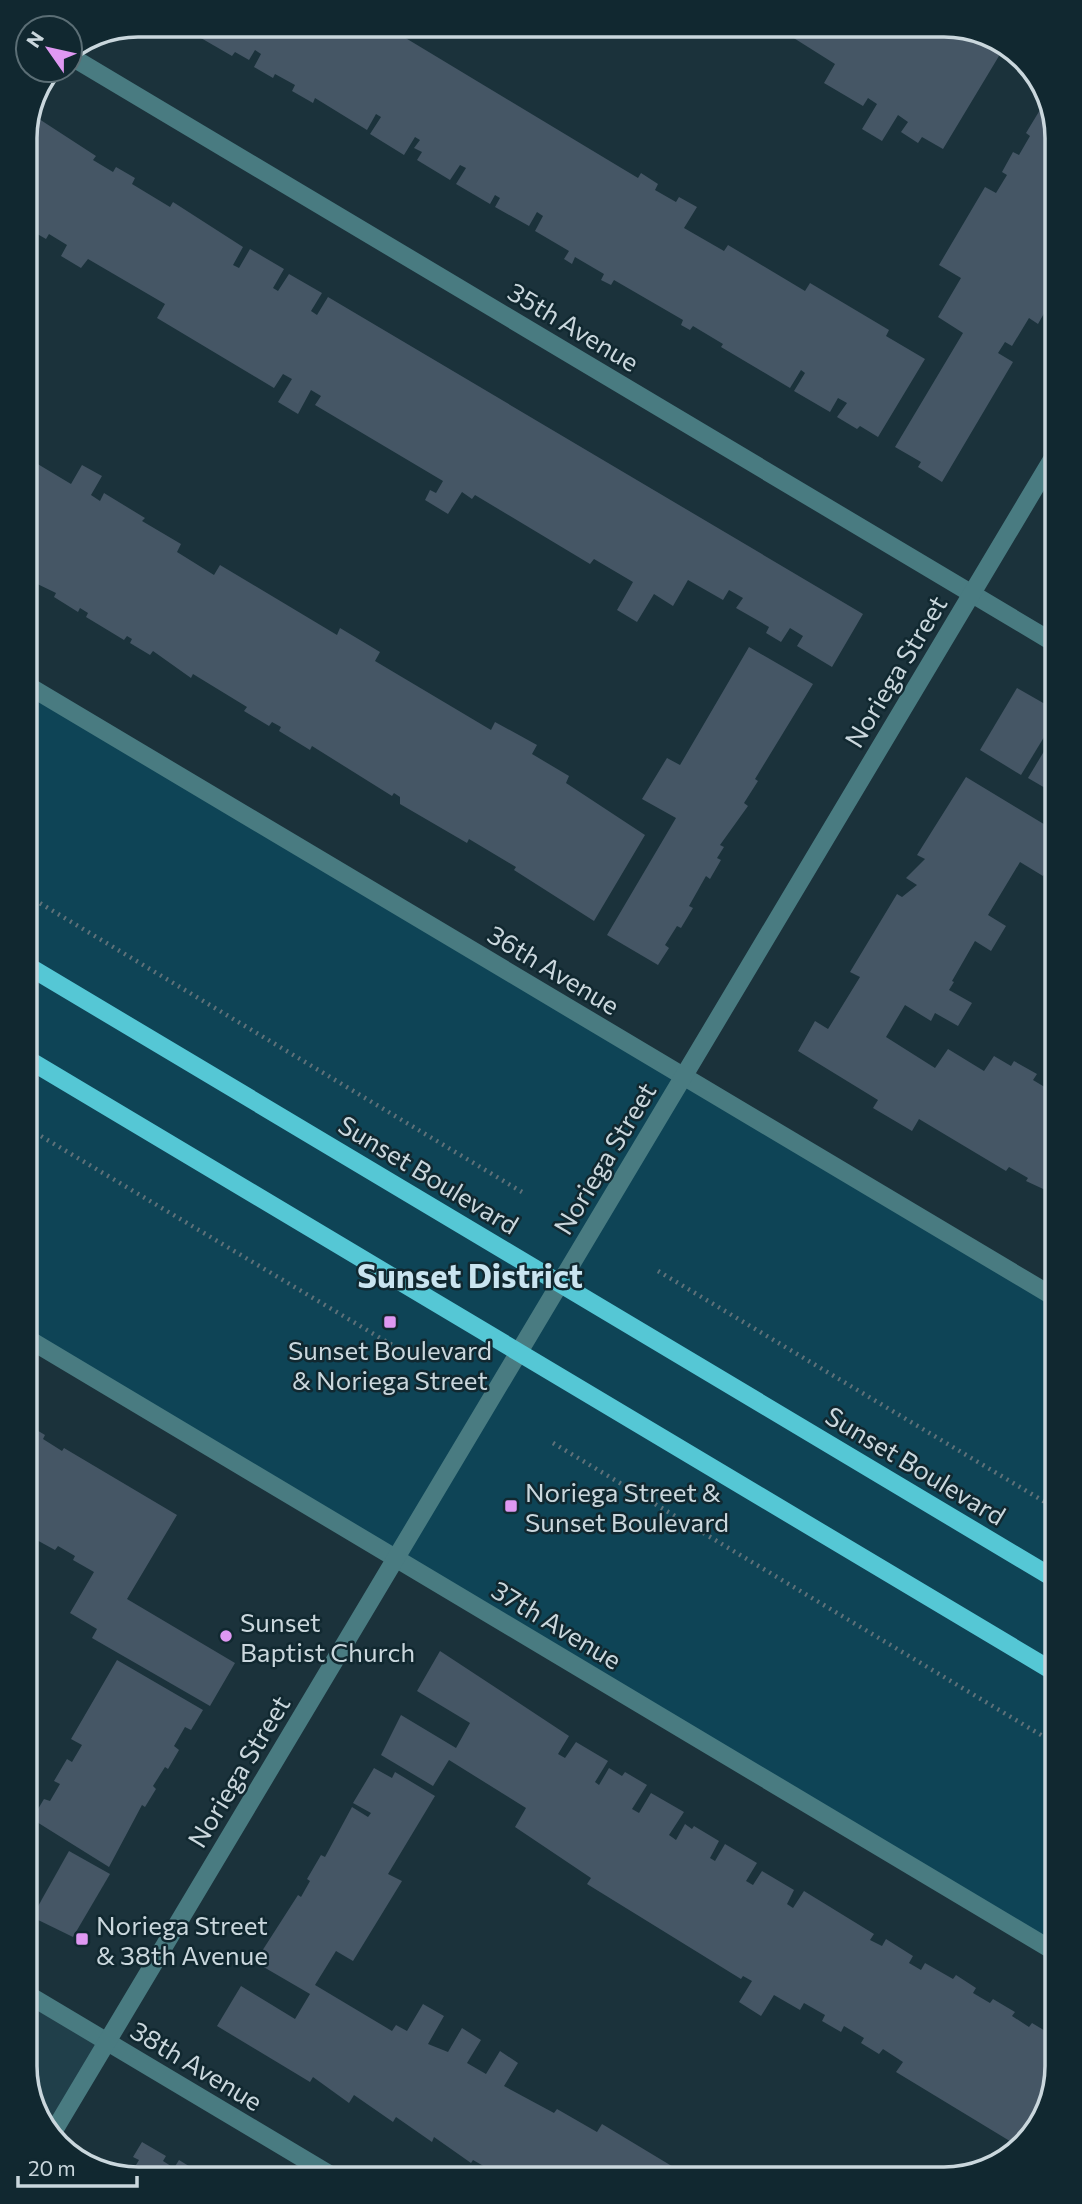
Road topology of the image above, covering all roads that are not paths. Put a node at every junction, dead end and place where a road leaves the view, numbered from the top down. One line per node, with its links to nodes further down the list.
1 (84, 64): 3 (street, 35th Avenue)
2 (1045, 471): 3 (street, Noriega Street)
3 (972, 594): 4 (street, 35th Avenue); 8 (street, Noriega Street)
4 (1045, 637)
5 (37, 691): 8 (street, 36th Avenue)
6 (37, 971): 9 (main road, Sunset Boulevard)
7 (37, 1065): 12 (main road)
8 (683, 1077): 9 (street, Noriega Street); 10 (street, 36th Avenue)
9 (560, 1283): 12 (street, Noriega Street); 14 (main road, Sunset Boulevard)
10 (1045, 1292)
11 (37, 1344): 13 (street, 37th Avenue)
12 (519, 1352): 13 (street, Noriega Street); 15 (main road)
13 (396, 1558): 16 (street, 37th Avenue); 18 (street, Noriega Street)
14 (1045, 1572)
15 (1045, 1666)
16 (1045, 1946)
17 (37, 1999): 18 (street, 38th Avenue)
18 (107, 2042): 19 (street, Noriega Street); 20 (street, 38th Avenue)
19 (57, 2126)
20 (317, 2167)

